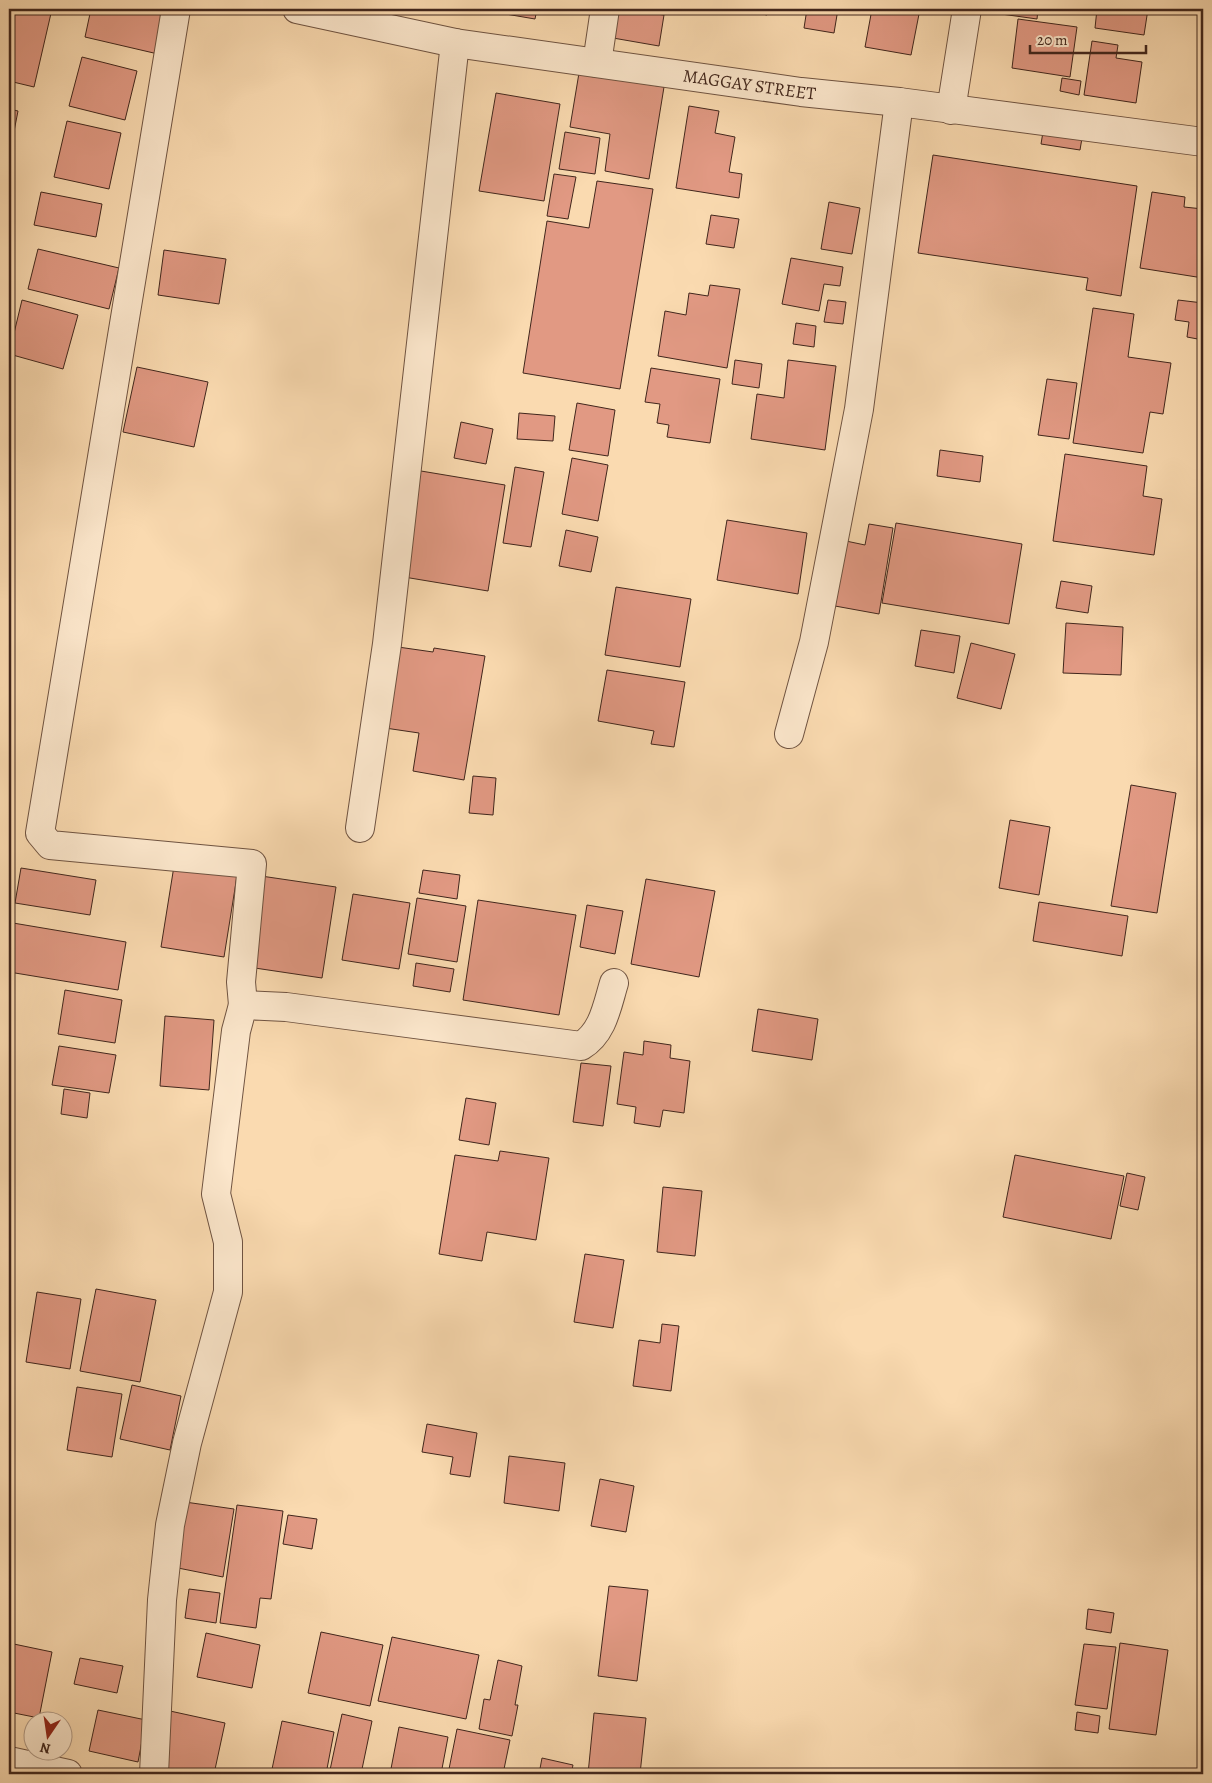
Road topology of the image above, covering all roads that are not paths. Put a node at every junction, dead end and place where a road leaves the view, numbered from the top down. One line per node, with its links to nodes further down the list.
1 (176, 9): 13 (street)
2 (605, 9): 6 (street)
3 (967, 9): 8 (street)
4 (313, 11): 5 (street, MAGGAY STREET)
5 (455, 44): 6 (street, MAGGAY STREET); 11 (street)
6 (597, 62): 7 (street, MAGGAY STREET)
7 (899, 102): 8 (street, MAGGAY STREET); 10 (street)
8 (951, 110): 9 (street, MAGGAY STREET)
9 (1203, 142)
10 (790, 734)
11 (360, 828)
12 (614, 983): 13 (street)
13 (243, 1005): 16 (street)
14 (9, 1761): 15 (street)
15 (68, 1774)
16 (154, 1774)

